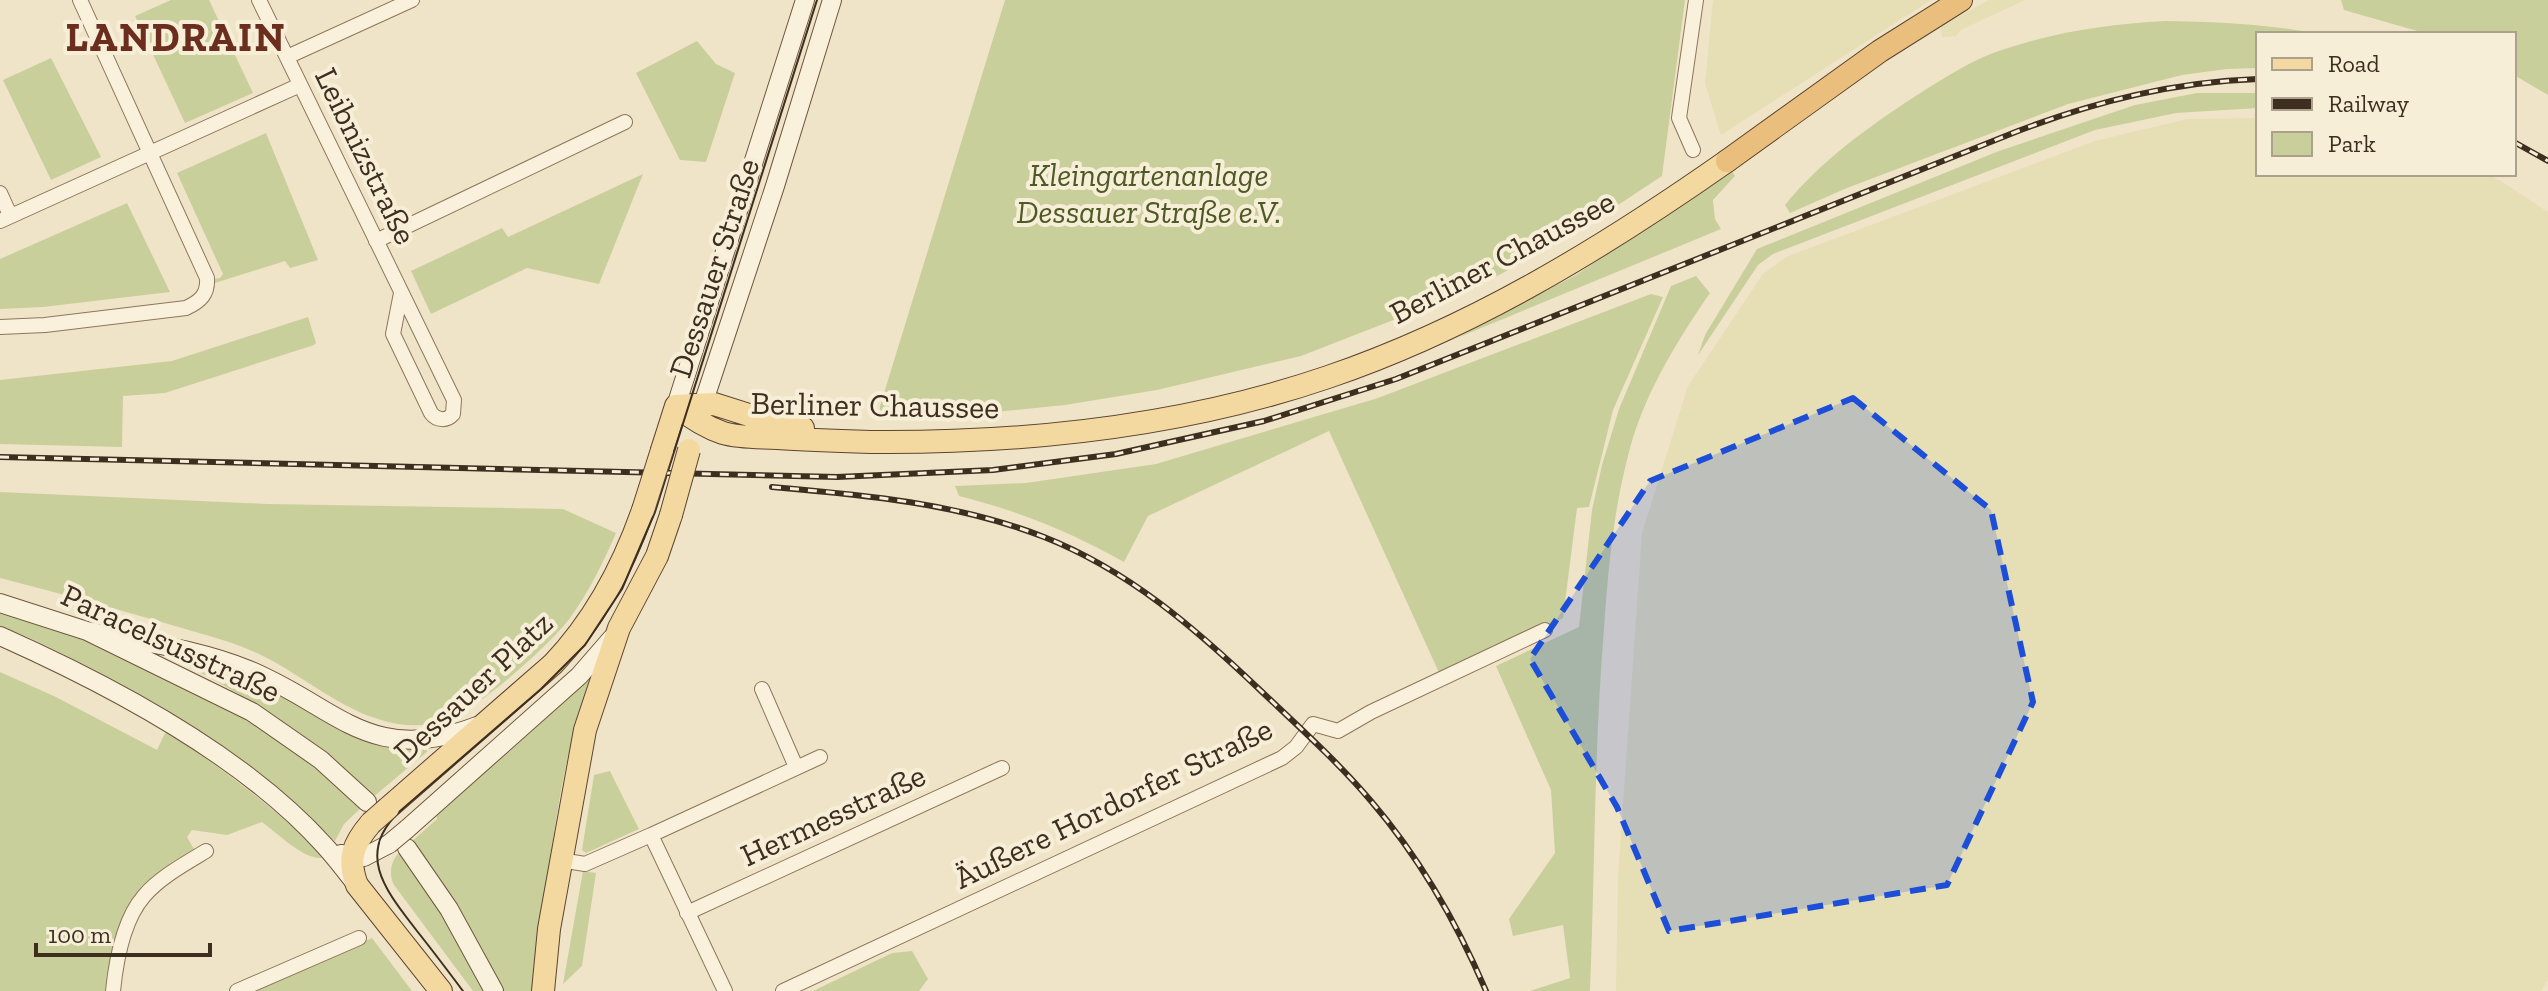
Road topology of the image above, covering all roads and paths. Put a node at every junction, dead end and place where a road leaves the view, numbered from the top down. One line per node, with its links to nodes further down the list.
1 (80, 0): 13 (street)
2 (259, 0): 9 (street, Leibnizstraße)
3 (412, 0): 9 (street)
4 (805, 0): 20 (main road, Dessauer Straße)
5 (832, 0): 21 (main road, Dessauer Straße)
6 (1696, 0): 12 (street)
7 (1939, 0): 14 (highway, Berliner Chaussee)
8 (1961, 0): 14 (highway, Berliner Chaussee)
9 (287, 57): 10 (street, Leibnizstraße)
10 (300, 85): 13 (street); 17 (street, Leibnizstraße)
11 (625, 122): 17 (street)
12 (1693, 150)
13 (149, 153): 16 (street); 19 (street)
14 (1723, 157): 21 (main road, Berliner Chaussee); 22 (main road, Berliner Chaussee)
15 (0, 193): 16 (street)
16 (5, 218)
17 (376, 241): 18 (street, Leibnizstraße)
18 (401, 293): 18 (street, Leibnizstraße)
19 (0, 327)
20 (676, 406): 21 (main road, Berliner Chaussee); 24 (main road, Dessauer Straße, bridge)
21 (700, 412): 22 (main road, Berliner Chaussee); 23 (main road, Dessauer Straße)
22 (722, 432): 23 (main road)
23 (689, 448): 26 (main road, Dessauer Straße, bridge)
24 (643, 510): 31 (main road, Dessauer Platz)
25 (0, 603): 28 (main road, Paracelsusstraße)
26 (619, 628): 37 (main road); 41 (main road)
27 (1545, 630): 51 (street, Äußere Hordorfer Straße)
28 (87, 631): 31 (main road); 35 (main road, Paracelsusstraße)
29 (0, 636): 38 (main road, Paracelsusstraße)
30 (762, 689): 33 (street)
31 (486, 723): 35 (main road, Dessauer Platz)
32 (820, 757): 33 (street, Hermesstraße)
33 (796, 767): 36 (street, Hermesstraße)
34 (1002, 768): 43 (street, Hermesstraße)
35 (375, 811): 40 (main road, Dessauer Platz)
36 (651, 835): 41 (street, Hermesstraße); 43 (street)
37 (401, 840): 40 (main road); 48 (main road)
38 (324, 845): 40 (main road); 42 (main road, Paracelsusstraße)
39 (206, 851): 45 (street)
40 (351, 857): 42 (main road, Paracelsusstraße)
41 (560, 860): 49 (main road)
42 (357, 885): 47 (main road, Paracelsusstraße)
43 (687, 913): 50 (street)
44 (359, 938): 46 (street)
45 (113, 991)
46 (237, 991)
47 (441, 991)
48 (494, 991)
49 (543, 991)
50 (725, 991)
51 (783, 991)

